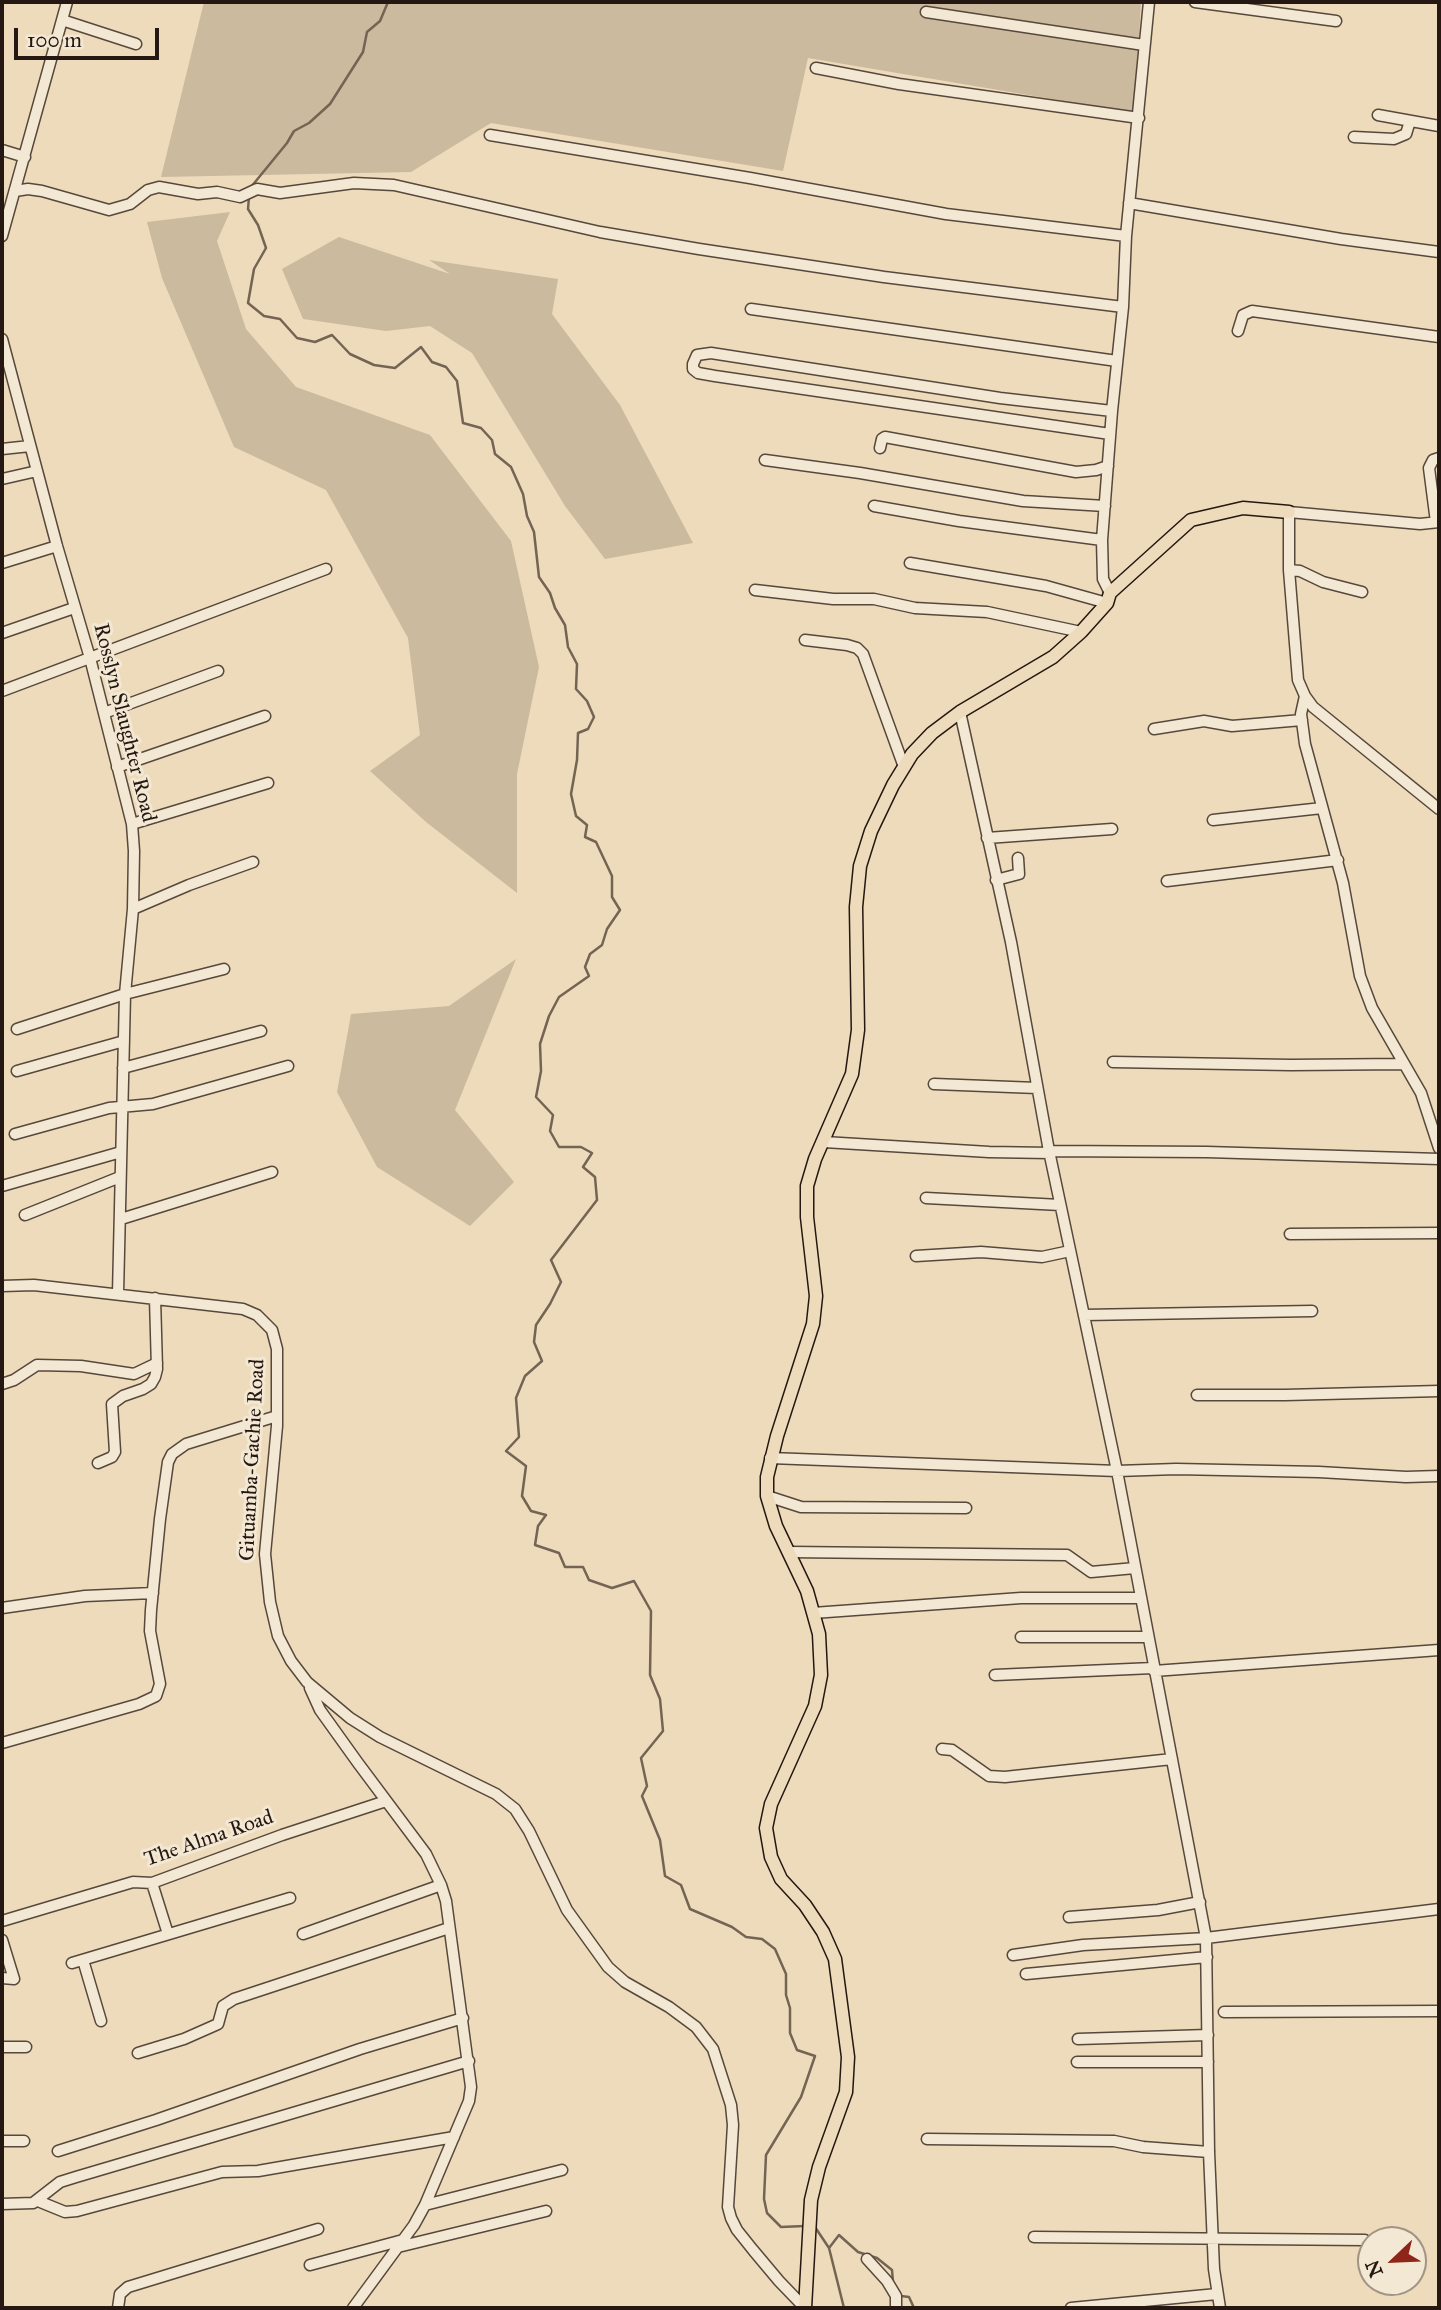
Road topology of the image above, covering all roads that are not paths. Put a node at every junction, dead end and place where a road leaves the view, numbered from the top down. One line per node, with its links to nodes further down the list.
1 (68, 2): 5 (street)
2 (1149, 2): 8 (street)
3 (1195, 2): 6 (street)
4 (926, 12): 8 (street)
5 (62, 20): 7 (street); 17 (street)
6 (1336, 21)
7 (136, 44)
8 (1144, 45): 11 (street)
9 (816, 68): 11 (street)
10 (1378, 115): 12 (street)
11 (1139, 118): 19 (street)
12 (1410, 121): 13 (street); 15 (street)
13 (1439, 125)
14 (491, 135): 21 (street)
15 (1354, 137)
16 (2, 150): 17 (street)
17 (24, 158): 18 (street)
18 (15, 191): 20 (street); 23 (street)
19 (1129, 203): 21 (street); 22 (street)
20 (2, 236)
21 (1126, 236): 23 (street)
22 (1439, 252)
23 (1123, 307): 28 (street)
24 (751, 309): 28 (street)
25 (1238, 331): 26 (street)
26 (1439, 337)
27 (2, 339): 29 (street, Rosslyn Slaughter Road)
28 (1117, 361): 32 (street)
29 (5, 369): 31 (street, Rosslyn Slaughter Road)
30 (2, 389): 31 (street)
31 (16, 390): 34 (street, Rosslyn Slaughter Road)
32 (1112, 411): 33 (street); 33 (street)
33 (1110, 433): 39 (street)
34 (30, 446): 36 (street); 40 (street, Rosslyn Slaughter Road)
35 (880, 448): 39 (street)
36 (2, 449)
37 (1439, 458): 45 (street)
38 (765, 460): 43 (street)
39 (1108, 466): 43 (street)
40 (37, 471): 41 (street); 47 (street, Rosslyn Slaughter Road)
41 (2, 478)
42 (874, 506): 46 (street)
43 (1105, 506): 46 (street)
44 (1289, 512): 45 (street); 51 (street); 54 (main road)
45 (1438, 522)
46 (1102, 540): 54 (street)
47 (57, 546): 48 (street); 55 (street, Rosslyn Slaughter Road)
48 (2, 563)
49 (911, 563): 54 (street)
50 (326, 569): 59 (street)
51 (1289, 570): 53 (street); 62 (street)
52 (755, 590): 56 (street)
53 (1362, 592)
54 (1109, 598): 56 (main road)
55 (74, 608): 57 (street); 59 (street, Rosslyn Slaughter Road)
56 (1081, 632): 63 (main road)
57 (2, 633)
58 (805, 640): 69 (street)
59 (90, 659): 61 (street); 64 (street, Rosslyn Slaughter Road)
60 (218, 671): 64 (street)
61 (2, 691)
62 (1305, 696): 66 (street); 72 (street)
63 (960, 712): 69 (main road); 76 (street)
64 (104, 713): 68 (street, Rosslyn Slaughter Road)
65 (265, 716): 68 (street)
66 (1302, 720): 67 (street); 71 (street)
67 (1154, 729)
68 (117, 767): 74 (street, Rosslyn Slaughter Road)
69 (904, 767): 97 (main road)
70 (268, 783): 74 (street)
71 (1322, 808): 73 (street); 78 (street)
72 (1439, 809)
73 (1213, 820)
74 (132, 824): 82 (street, Rosslyn Slaughter Road)
75 (1112, 830): 76 (street)
76 (987, 838): 80 (street)
77 (1018, 858): 80 (street)
78 (1338, 860): 81 (street); 89 (street)
79 (253, 862): 82 (street)
80 (996, 880): 94 (street)
81 (1167, 881)
82 (133, 909): 84 (street, Rosslyn Slaughter Road)
83 (224, 969): 84 (street)
84 (125, 994): 85 (street); 87 (street, Rosslyn Slaughter Road)
85 (18, 1029)
86 (261, 1031): 91 (street)
87 (124, 1041): 91 (street, Rosslyn Slaughter Road); 92 (street)
88 (1112, 1062): 89 (street)
89 (1404, 1064): 98 (street)
90 (288, 1066): 95 (street)
91 (123, 1068): 95 (street, Rosslyn Slaughter Road)
92 (17, 1071)
93 (934, 1084): 94 (street)
94 (1037, 1088): 100 (street)
95 (121, 1108): 96 (street); 99 (street, Rosslyn Slaughter Road)
96 (15, 1135)
97 (824, 1142): 100 (street); 123 (main road)
98 (1439, 1148)
99 (121, 1152): 103 (street, Rosslyn Slaughter Road); 104 (street)
100 (1049, 1152): 101 (street); 106 (street)
101 (1439, 1159)
102 (272, 1172): 108 (street)
103 (120, 1177): 107 (street); 108 (street, Rosslyn Slaughter Road)
104 (2, 1186)
105 (926, 1198): 106 (street)
106 (1060, 1205): 111 (street)
107 (25, 1215)
108 (121, 1219): 114 (street, Rosslyn Slaughter Road)
109 (1439, 1233): 110 (street)
110 (1290, 1234)
111 (1070, 1251): 112 (street); 117 (street)
112 (916, 1256)
113 (2, 1286): 114 (street, Gituamba-Gachie Road)
114 (118, 1294): 115 (street, Gituamba-Gachie Road)
115 (155, 1298): 118 (street); 122 (street, Gituamba-Gachie Road)
116 (1312, 1311): 117 (street)
117 (1084, 1315): 125 (street)
118 (157, 1363): 119 (street); 124 (street)
119 (2, 1384)
120 (1439, 1391): 121 (street)
121 (1197, 1395)
122 (277, 1416): 131 (street); 140 (street, Gituamba-Gachie Road)
123 (770, 1458): 125 (street); 127 (main road)
124 (98, 1463)
125 (1117, 1471): 126 (street); 130 (street)
126 (1439, 1476)
127 (767, 1496): 128 (street); 129 (main road)
128 (966, 1508)
129 (789, 1552): 130 (street); 134 (main road)
130 (1135, 1568): 132 (street)
131 (152, 1593): 133 (street); 141 (street)
132 (1140, 1598): 134 (street); 136 (street)
133 (2, 1608)
134 (813, 1613): 194 (main road)
135 (1021, 1637): 136 (street)
136 (1147, 1637): 138 (street)
137 (1439, 1650): 138 (street)
138 (1154, 1669): 139 (street); 143 (street)
139 (995, 1675)
140 (307, 1682): 144 (street); 194 (street, Gituamba-Gachie Road)
141 (2, 1743)
142 (942, 1749): 143 (street)
143 (1172, 1759): 148 (street)
144 (386, 1801): 145 (street, The Alma Road); 146 (street)
145 (152, 1883): 151 (street, The Alma Road); 153 (street)
146 (441, 1885): 152 (street); 154 (street)
147 (290, 1898): 153 (street)
148 (1200, 1902): 150 (street); 155 (street)
149 (1439, 1909): 155 (street)
150 (1069, 1917)
151 (2, 1921)
152 (449, 1928): 163 (street); 169 (street)
153 (168, 1934): 164 (street)
154 (303, 1934)
155 (1206, 1938): 157 (street); 158 (street)
156 (2, 1940): 160 (street)
157 (1013, 1955)
158 (1207, 1957): 159 (street); 165 (street)
159 (1027, 1974)
160 (2, 1978)
161 (1439, 2011): 162 (street)
162 (1224, 2012)
163 (463, 2018): 170 (street); 177 (street)
164 (101, 2021)
165 (1208, 2035): 166 (street); 172 (street)
166 (1078, 2039)
167 (2, 2047): 168 (street)
168 (26, 2047)
169 (138, 2053)
170 (468, 2061): 173 (street); 180 (street)
171 (1077, 2062): 172 (street)
172 (1208, 2062): 178 (street)
173 (454, 2137): 180 (street); 182 (street)
174 (24, 2140): 176 (street)
175 (927, 2140): 178 (street)
176 (2, 2141)
177 (58, 2151)
178 (1209, 2151): 186 (street)
179 (562, 2170): 182 (street)
180 (38, 2201): 181 (street)
181 (2, 2204)
182 (425, 2205): 188 (street)
183 (546, 2211): 188 (street)
184 (318, 2229): 192 (street)
185 (1034, 2237): 186 (street)
186 (1212, 2239): 187 (street); 191 (street)
187 (1357, 2240)
188 (400, 2243): 190 (street); 193 (street)
189 (867, 2259): 195 (street)
190 (310, 2265)
191 (1217, 2294): 196 (street); 197 (street)
192 (118, 2308)
193 (354, 2308)
194 (805, 2308)
195 (896, 2308)
196 (1071, 2308)
197 (1220, 2308)

